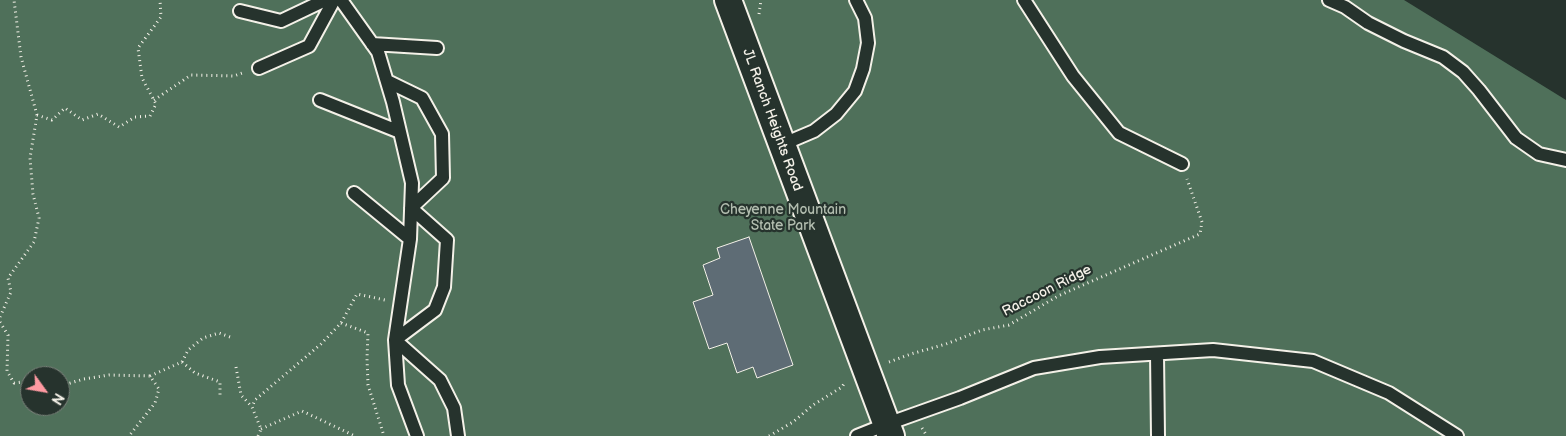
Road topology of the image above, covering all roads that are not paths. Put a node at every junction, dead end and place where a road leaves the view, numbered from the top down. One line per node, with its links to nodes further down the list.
1 (326, 0): 8 (lane)
2 (334, 0): 11 (lane)
3 (341, 0): 9 (lane)
4 (728, 0): 15 (street, JL Ranch Heights Road)
5 (856, 0): 15 (lane)
6 (1024, 0): 17 (lane)
7 (1329, 0): 16 (lane)
8 (240, 11)
9 (372, 44): 10 (lane); 12 (lane)
10 (438, 48)
11 (259, 68)
12 (387, 81): 14 (lane); 19 (lane)
13 (320, 100): 14 (lane)
14 (400, 132): 19 (lane)
15 (781, 145): 23 (street, JL Ranch Heights Road)
16 (1566, 160)
17 (1182, 164)
18 (354, 193): 20 (lane)
19 (411, 208): 20 (lane); 21 (lane)
20 (410, 239): 21 (lane)
21 (395, 340): 24 (lane); 25 (lane)
22 (1158, 354): 23 (lane); 27 (lane); 28 (lane)
23 (889, 430): 26 (lane)
24 (417, 436)
25 (458, 436)
26 (857, 436)
27 (1158, 436)
28 (1457, 436)

